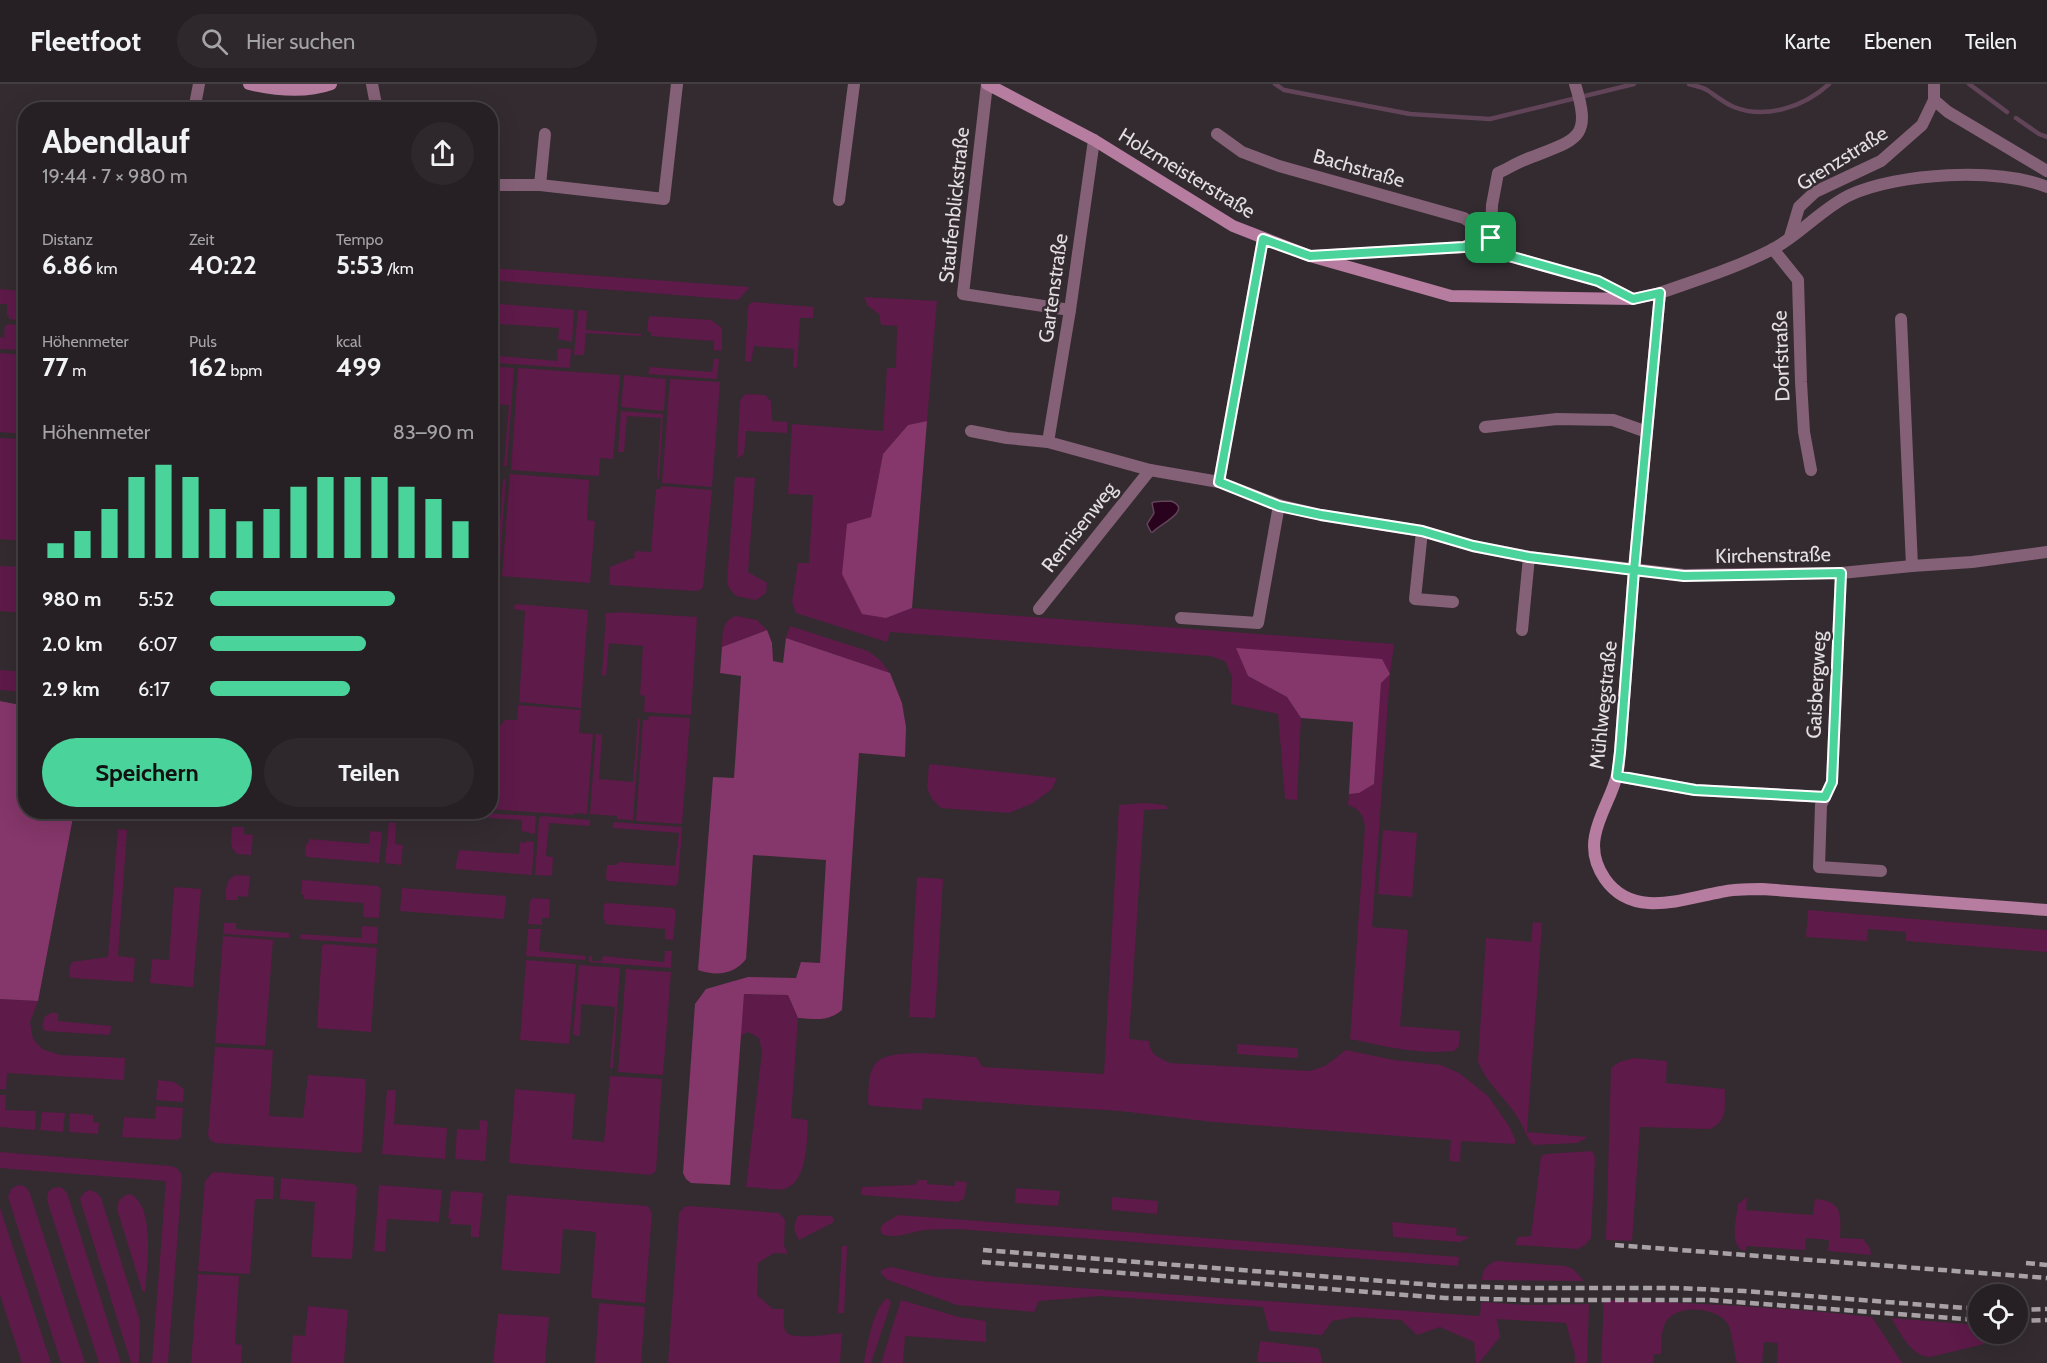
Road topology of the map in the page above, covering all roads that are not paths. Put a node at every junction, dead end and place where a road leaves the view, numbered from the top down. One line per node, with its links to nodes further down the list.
1 (199, 84): 11 (street)
2 (249, 84): 3 (street)
3 (331, 84)
4 (372, 84): 12 (street)
5 (677, 84): 17 (street)
6 (854, 84): 20 (street)
7 (987, 84): 15 (street, Holzmeisterstraße); 28 (street, Staufenblickstraße)
8 (1934, 84): 10 (street, Grenzstraße)
9 (1575, 85): 22 (street)
10 (1934, 100): 16 (street); 21 (street, Grenzstraße)
11 (196, 102)
12 (375, 102)
13 (545, 134): 17 (street)
14 (1216, 134): 22 (street, Bachstraße)
15 (1094, 140): 23 (street, Holzmeisterstraße); 28 (street, Gartenstraße)
16 (2047, 171)
17 (540, 184): 18 (street)
18 (498, 185)
19 (2047, 187): 21 (street)
20 (839, 200)
21 (1790, 237): 24 (street)
22 (1491, 238): 25 (street); 27 (street, Bachstraße)
23 (1263, 239): 25 (street, Holzmeisterstraße); 36 (street)
24 (1773, 249): 26 (street); 35 (street, Dorfstraße)
25 (1310, 256): 27 (street, Holzmeisterstraße)
26 (1660, 293): 27 (street, Holzmeisterstraße); 32 (street, Mühlwegstraße)
27 (1633, 299)
28 (1070, 310): 33 (street, Gartenstraße)
29 (1901, 319): 41 (street)
30 (1485, 427): 32 (street)
31 (971, 431): 33 (street)
32 (1647, 432): 42 (street, Mühlwegstraße)
33 (1048, 442): 34 (street)
34 (1150, 470): 36 (street); 45 (street, Remisenweg)
35 (1811, 470)
36 (1219, 482): 37 (street)
37 (1279, 506): 38 (street); 46 (street)
38 (1422, 531): 40 (street); 44 (street)
39 (2047, 552): 41 (street, Kirchenstraße)
40 (1529, 557): 42 (street); 47 (street)
41 (1912, 566): 43 (street, Kirchenstraße)
42 (1634, 570): 43 (street, Kirchenstraße); 48 (street, Mühlwegstraße)
43 (1841, 573): 49 (street, Gaisbergweg)
44 (1453, 602)
45 (1039, 609)
46 (1181, 618)
47 (1522, 630)
48 (1617, 776): 49 (street); 51 (street, Mühlwegstraße)
49 (1825, 797): 50 (street, Gaisbergweg)
50 (1881, 871)
51 (2047, 910)

